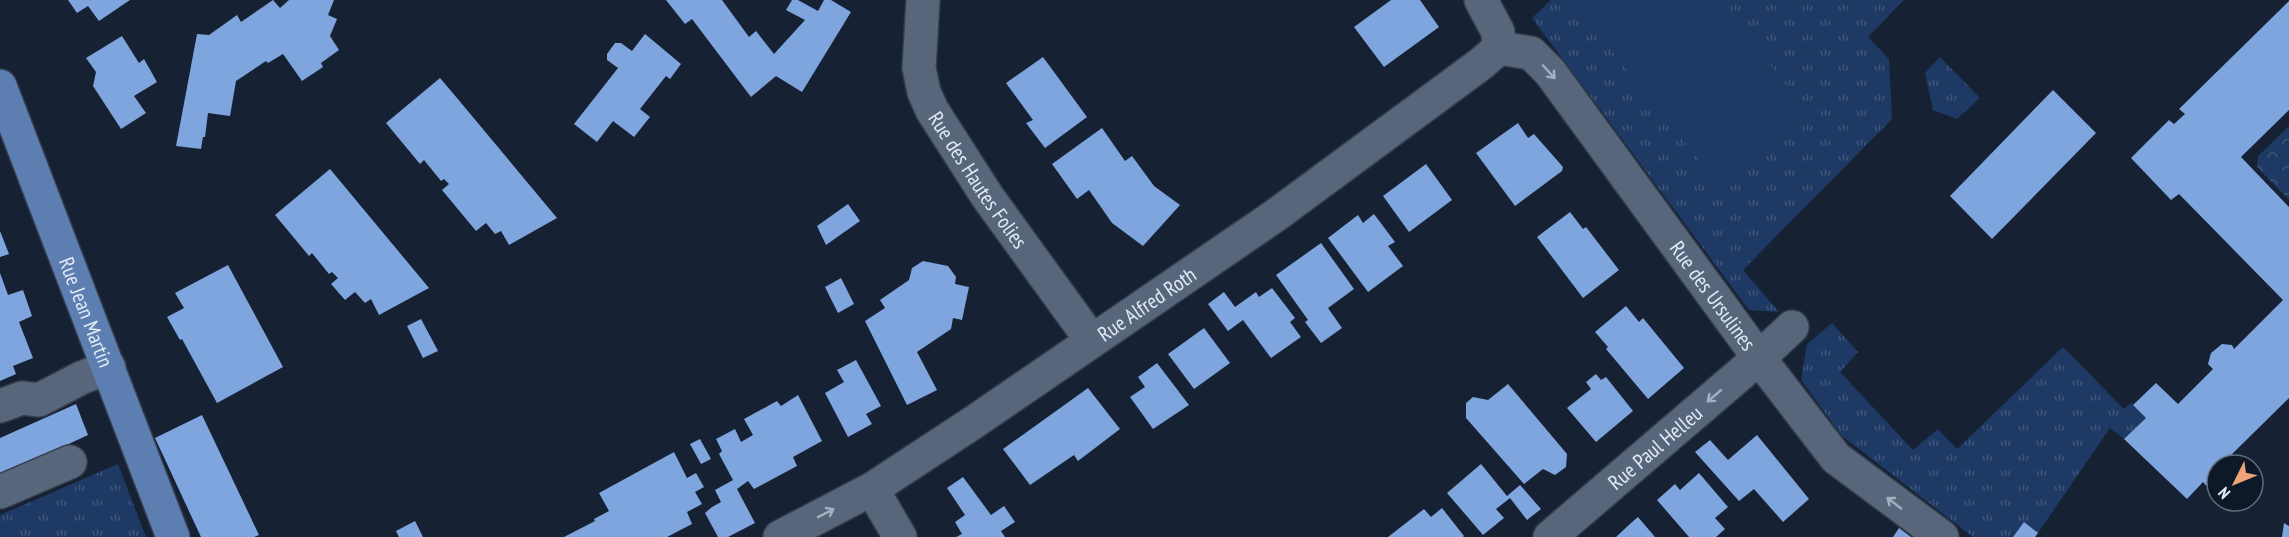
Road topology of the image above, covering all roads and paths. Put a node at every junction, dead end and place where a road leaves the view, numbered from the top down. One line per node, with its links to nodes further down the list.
1 (923, 0): 6 (street, Rue des Hautes Folies)
2 (1481, 0): 3 (street)
3 (1499, 48): 6 (street, Rue Alfred Roth); 7 (street, Rue des Ursulines, one-way to 7)
4 (0, 86): 8 (main road, Rue Jean Martin)
5 (1792, 327): 7 (street, Rue Paul Helleu)
6 (1092, 341): 11 (street, Rue Alfred Roth)
7 (1759, 358): 16 (street, Rue Paul Helleu, one-way to 16); 17 (street, Rue des Ursulines, one-way to 7)
8 (109, 367): 9 (street); 13 (main road, Rue Jean Martin)
9 (0, 406)
10 (70, 462): 12 (street)
11 (872, 489): 14 (street, Rue Alfred Roth, one-way to 11); 15 (street)
12 (0, 492)
13 (173, 537)
14 (780, 537)
15 (900, 537)
16 (1550, 537)
17 (1942, 537)

